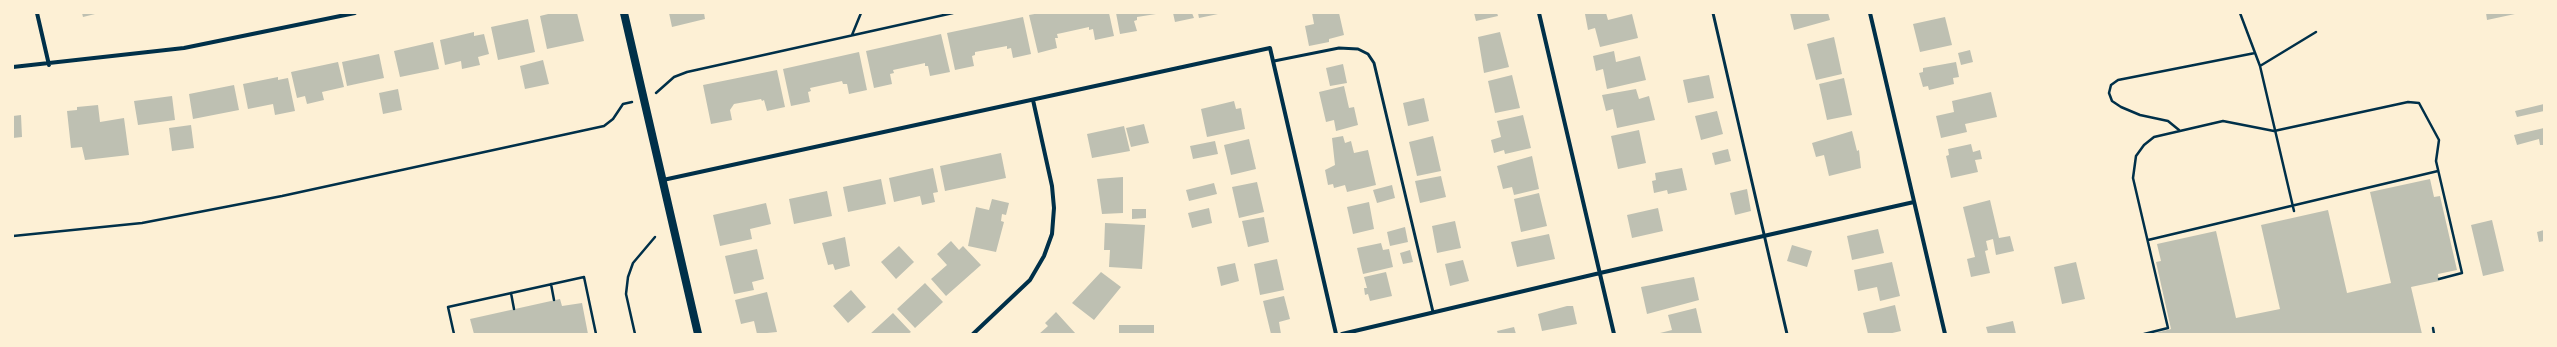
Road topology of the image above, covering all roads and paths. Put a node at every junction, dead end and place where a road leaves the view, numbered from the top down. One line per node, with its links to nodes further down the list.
1 (37, 13): 15 (street)
2 (355, 13): 10 (street)
3 (624, 13): 24 (main road)
4 (860, 13): 12 (path)
5 (953, 13): 12 (path)
6 (1539, 13): 32 (street)
7 (1712, 13): 29 (lane)
8 (1870, 13): 25 (street)
9 (2240, 13): 13 (path)
10 (333, 15): 15 (street)
11 (2316, 32): 16 (path)
12 (852, 35): 18 (path)
13 (2255, 53): 16 (path); 21 (path)
14 (1274, 61): 19 (street); 38 (lane); 45 (street)
15 (49, 65): 17 (street)
16 (2260, 66): 22 (path)
17 (13, 67)
18 (656, 93)
19 (1033, 100): 24 (street); 44 (street)
20 (635, 102): 28 (path)
21 (2179, 130): 22 (path); 31 (path)
22 (2274, 131): 23 (path); 26 (path)
23 (2438, 171): 26 (path); 33 (path)
24 (662, 180): 43 (main road)
25 (1914, 202): 29 (street); 49 (street)
26 (2292, 206): 27 (path); 31 (path)
27 (2294, 211)
28 (13, 236)
29 (1764, 236): 32 (street); 48 (lane)
30 (655, 237): 42 (path)
31 (2148, 240): 50 (path)
32 (1600, 273): 38 (street); 47 (street)
33 (2439, 279)
34 (551, 284): 35 (path); 36 (path); 41 (path)
35 (511, 293): 37 (path); 40 (path)
36 (554, 300)
37 (514, 309)
38 (1433, 312): 46 (street)
39 (2432, 328): 51 (path)
40 (454, 334)
41 (596, 334)
42 (635, 334)
43 (698, 334)
44 (973, 334)
45 (1336, 334)
46 (1342, 334)
47 (1614, 334)
48 (1787, 334)
49 (1945, 334)
50 (2144, 334)
51 (2434, 334)

